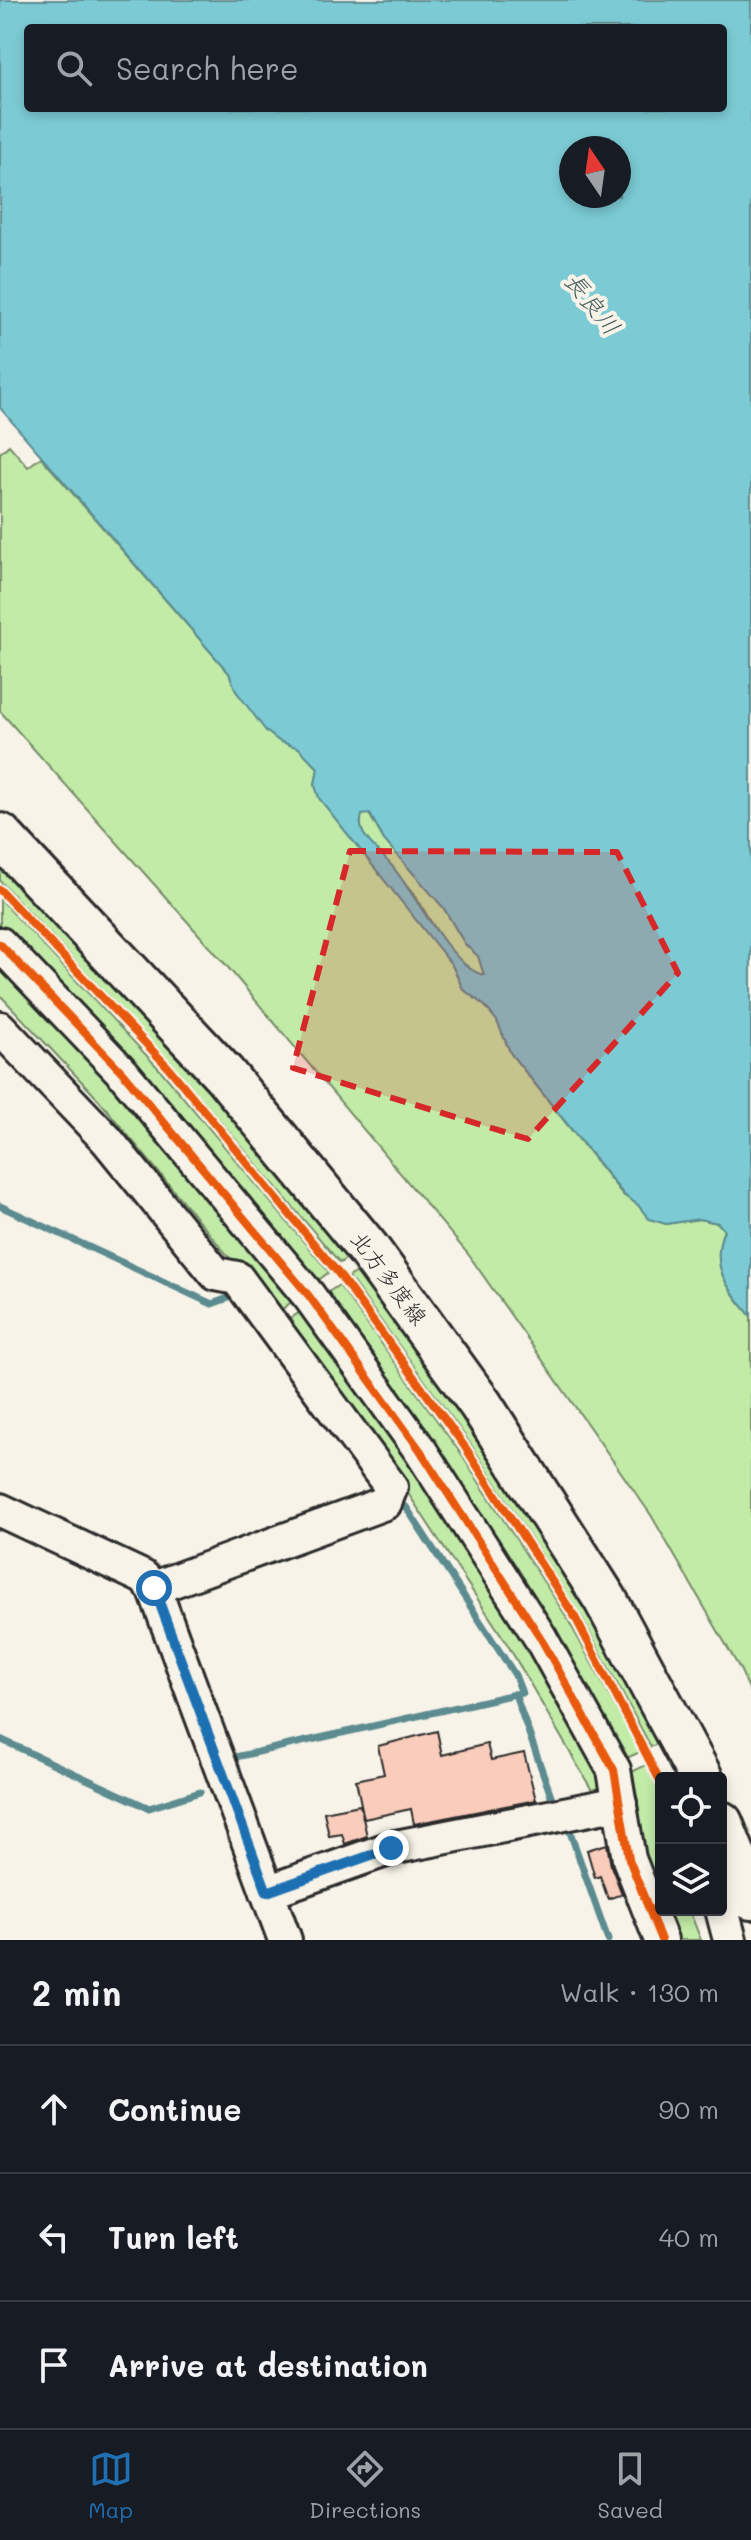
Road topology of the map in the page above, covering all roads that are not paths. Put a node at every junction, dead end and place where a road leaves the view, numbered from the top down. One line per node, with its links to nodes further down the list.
1 (0, 835): 6 (main road, 北方多度線)
2 (0, 944): 7 (street)
3 (0, 1028): 5 (street)
4 (0, 1510): 5 (street)
5 (154, 1588): 9 (street)
6 (698, 1772)
7 (620, 1803): 9 (street); 13 (street)
8 (727, 1838): 10 (main road)
9 (267, 1892): 12 (street)
10 (751, 1898)
11 (724, 1916): 14 (street)
12 (275, 1937)
13 (661, 1940)
14 (730, 1940)

